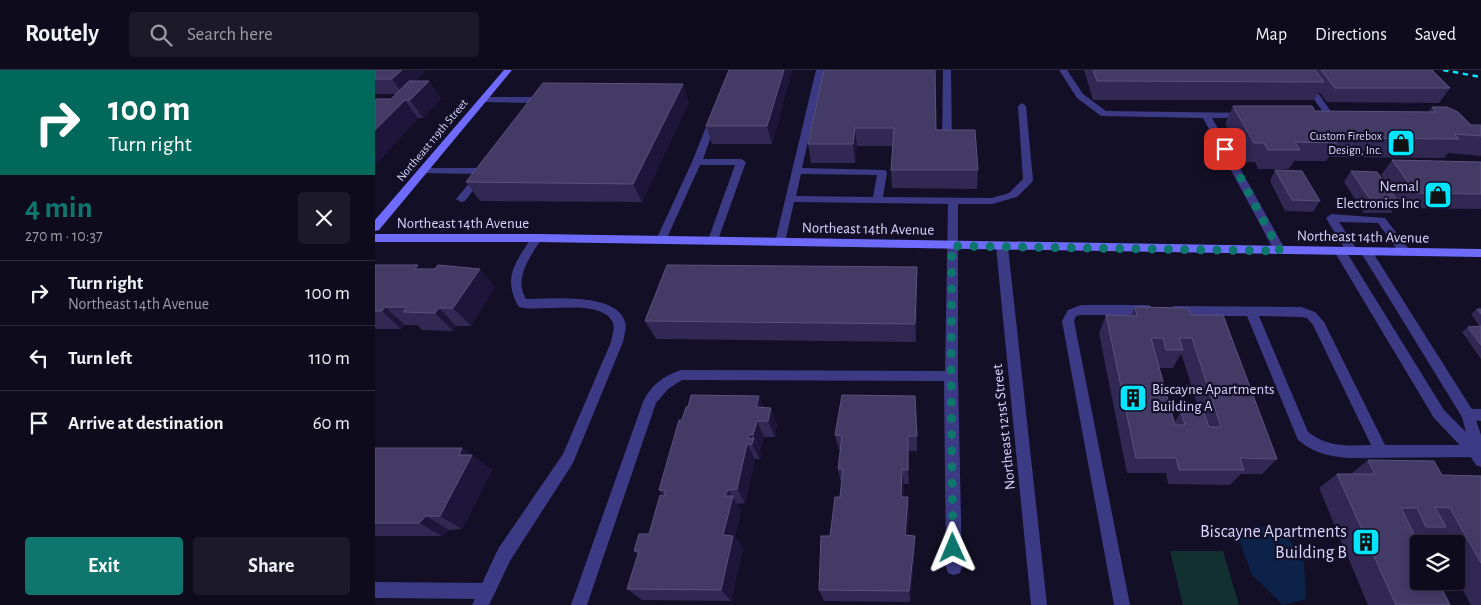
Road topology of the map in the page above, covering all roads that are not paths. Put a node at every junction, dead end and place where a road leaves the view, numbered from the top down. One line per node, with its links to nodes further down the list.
1 (508, 70): 6 (street, Northeast 119th Street)
2 (820, 70): 16 (street)
3 (947, 70): 13 (street)
4 (1063, 70): 10 (street)
5 (1298, 70): 12 (street)
6 (483, 100): 9 (street); 15 (street, Northeast 119th Street)
7 (1022, 106): 20 (street)
8 (717, 111): 14 (street)
9 (527, 114)
10 (1206, 115): 11 (street); 29 (street)
11 (1254, 115)
12 (1330, 116)
13 (947, 144)
14 (697, 162): 24 (street); 25 (street)
15 (423, 171): 17 (street); 21 (street, Northeast 119th Street)
16 (797, 171): 18 (street); 19 (street)
17 (461, 199)
18 (791, 199): 19 (street); 26 (street)
19 (877, 200): 20 (street)
20 (953, 201): 27 (street)
21 (375, 227)
22 (375, 238): 23 (street, Northeast 14th Avenue)
23 (537, 238): 24 (street, Northeast 14th Avenue); 43 (street)
24 (661, 240): 25 (street, Northeast 14th Avenue)
25 (713, 240): 26 (street, Northeast 14th Avenue)
26 (780, 242): 27 (street, Northeast 14th Avenue)
27 (952, 246): 28 (street, Northeast 14th Avenue); 37 (street)
28 (1002, 246): 29 (street, Northeast 14th Avenue); 45 (street, Northeast 121st Street)
29 (1280, 251): 30 (street, Northeast 14th Avenue)
30 (1346, 251): 31 (street, Northeast 14th Avenue); 32 (street); 35 (street)
31 (1366, 251): 32 (street, Northeast 14th Avenue); 34 (street)
32 (1405, 252): 33 (street, Northeast 14th Avenue)
33 (1481, 253)
34 (1401, 308): 35 (street); 38 (street)
35 (1375, 309): 40 (street)
36 (1251, 311): 39 (street); 39 (street); 46 (street)
37 (951, 376): 41 (street); 44 (street)
38 (1474, 415): 40 (street)
39 (1381, 451): 40 (street)
40 (1478, 456)
41 (953, 567)
42 (375, 590): 43 (street)
43 (483, 598)
44 (579, 605)
45 (1039, 605)
46 (1122, 605)

